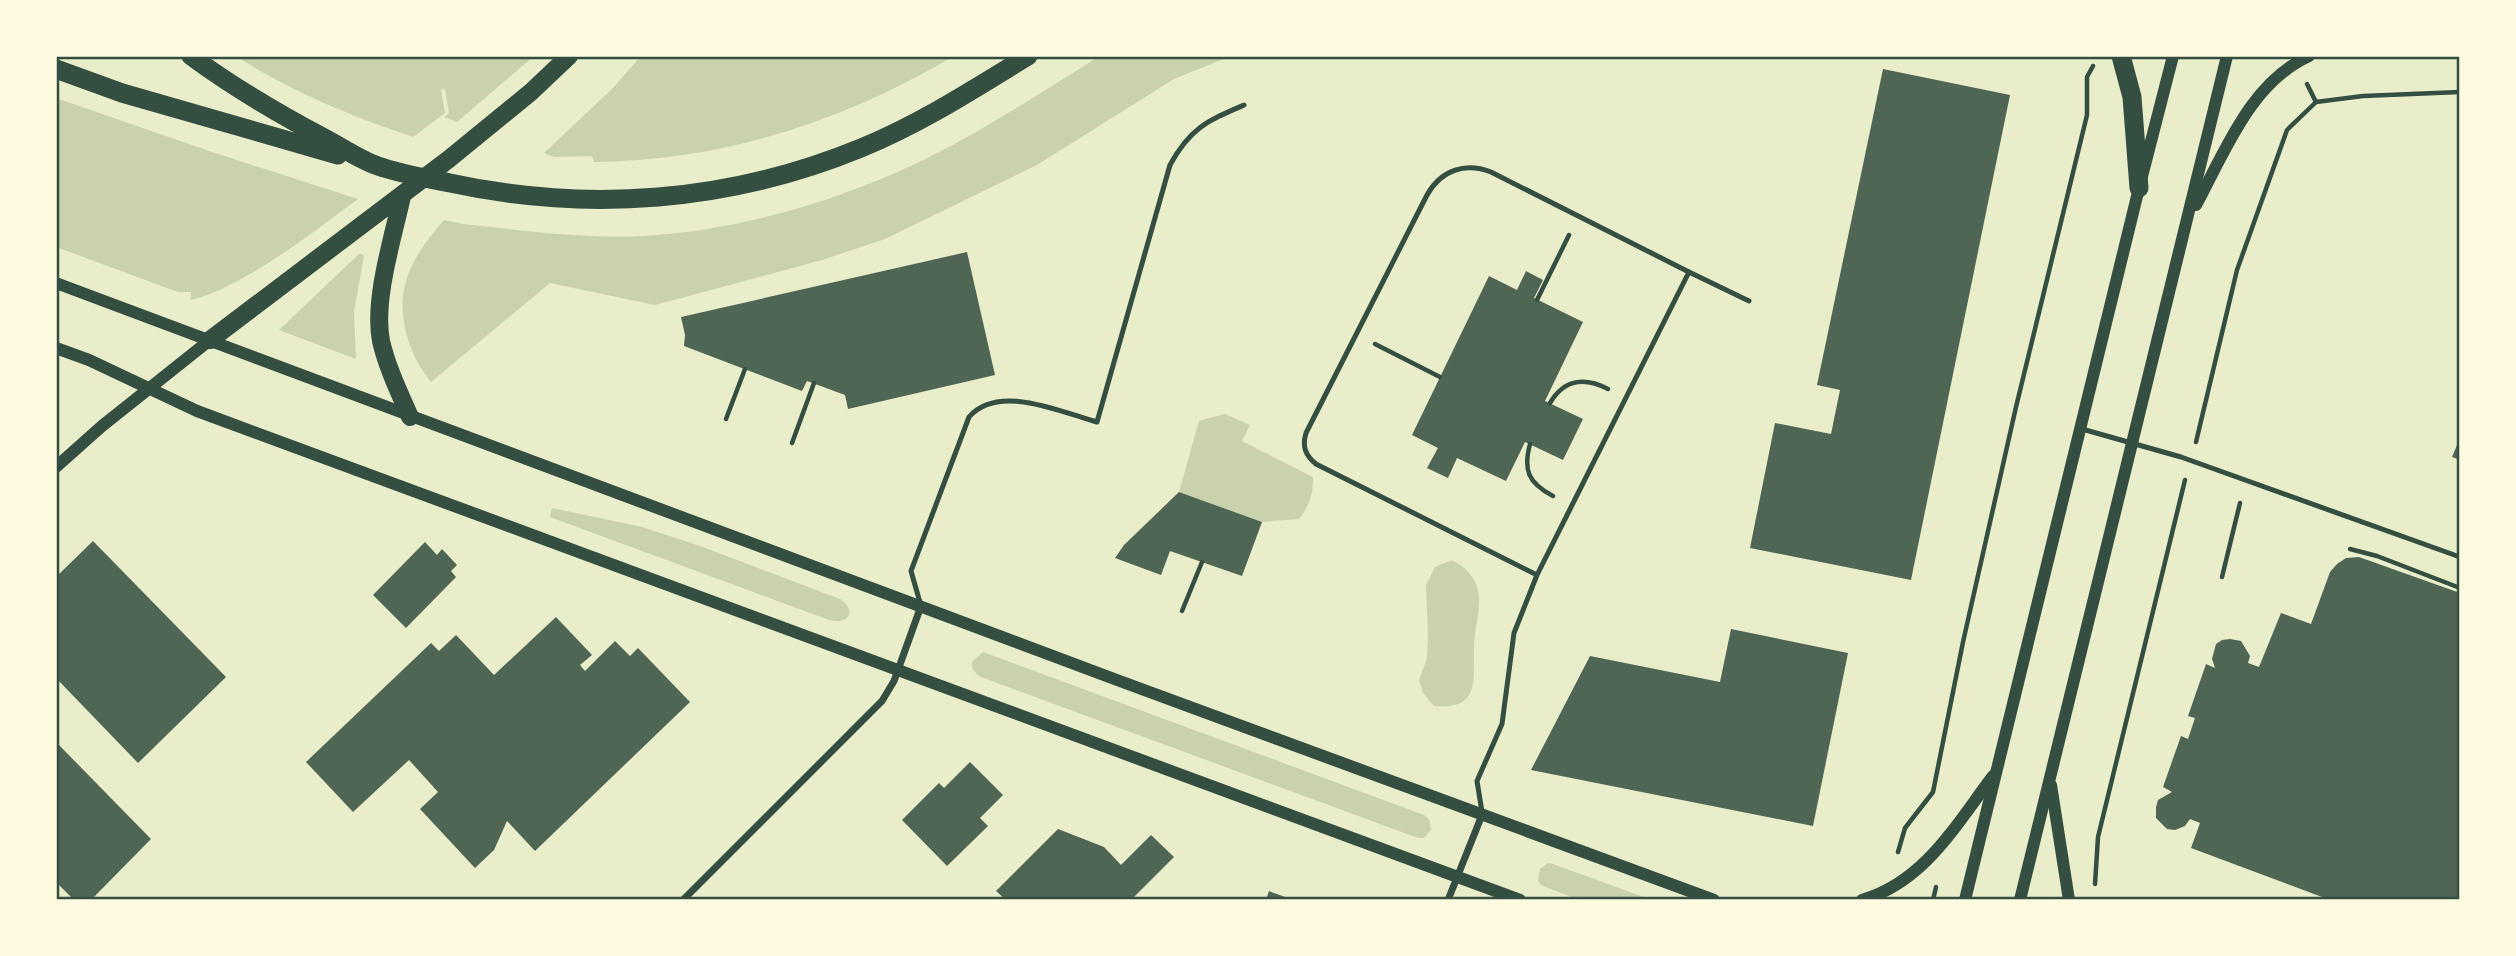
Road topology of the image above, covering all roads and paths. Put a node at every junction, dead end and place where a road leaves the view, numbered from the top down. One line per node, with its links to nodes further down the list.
1 (191, 56): 14 (highway)
2 (569, 56): 16 (main road)
3 (1028, 56): 14 (highway)
4 (2121, 56): 15 (highway)
5 (2174, 56): 15 (street)
6 (2227, 56): 18 (street)
7 (2309, 56): 18 (street)
8 (2095, 64): 55 (path)
9 (56, 69): 14 (highway)
10 (2305, 80): 12 (path)
11 (2460, 92): 12 (path)
12 (2316, 102): 35 (path)
13 (1244, 105): 49 (lane)
14 (376, 165)
15 (2139, 188): 34 (street)
16 (402, 196): 23 (main road); 32 (main road)
17 (1578, 216): 19 (lane); 21 (path); 46 (lane)
18 (2188, 221): 36 (street)
19 (1689, 272): 22 (lane); 46 (lane)
20 (56, 283): 23 (street)
21 (1537, 300)
22 (1749, 301)
23 (211, 340): 30 (street); 32 (street)
24 (56, 348): 30 (street)
25 (1400, 358): 27 (path)
26 (745, 369): 33 (path)
27 (1440, 377)
28 (814, 383): 37 (path)
29 (1602, 386): 31 (path)
30 (149, 388): 39 (street); 51 (street)
31 (1550, 403)
32 (410, 417): 49 (street)
33 (726, 419)
34 (2082, 429): 36 (lane); 52 (street)
35 (2196, 440)
36 (2132, 442): 44 (lane); 53 (street)
37 (792, 443)
38 (1530, 444): 41 (path)
39 (56, 467)
40 (2184, 484): 57 (path)
41 (1547, 493)
42 (2239, 503): 47 (path)
43 (2350, 549): 48 (path)
44 (2460, 557)
45 (1202, 562): 50 (path)
46 (1537, 575): 54 (lane)
47 (2222, 577)
48 (2460, 588)
49 (921, 606): 51 (street); 54 (street)
50 (1182, 611)
51 (898, 670): 56 (street); 58 (street)
52 (1997, 770): 62 (street); 63 (street)
53 (2050, 777): 64 (street); 65 (street)
54 (1482, 815): 56 (street); 61 (street)
55 (1898, 856)
56 (1458, 877): 59 (street); 60 (street)
57 (2095, 886)
58 (683, 900)
59 (1448, 900)
60 (1520, 900)
61 (1714, 900)
62 (1861, 900)
63 (1965, 900)
64 (2020, 900)
65 (2069, 900)

